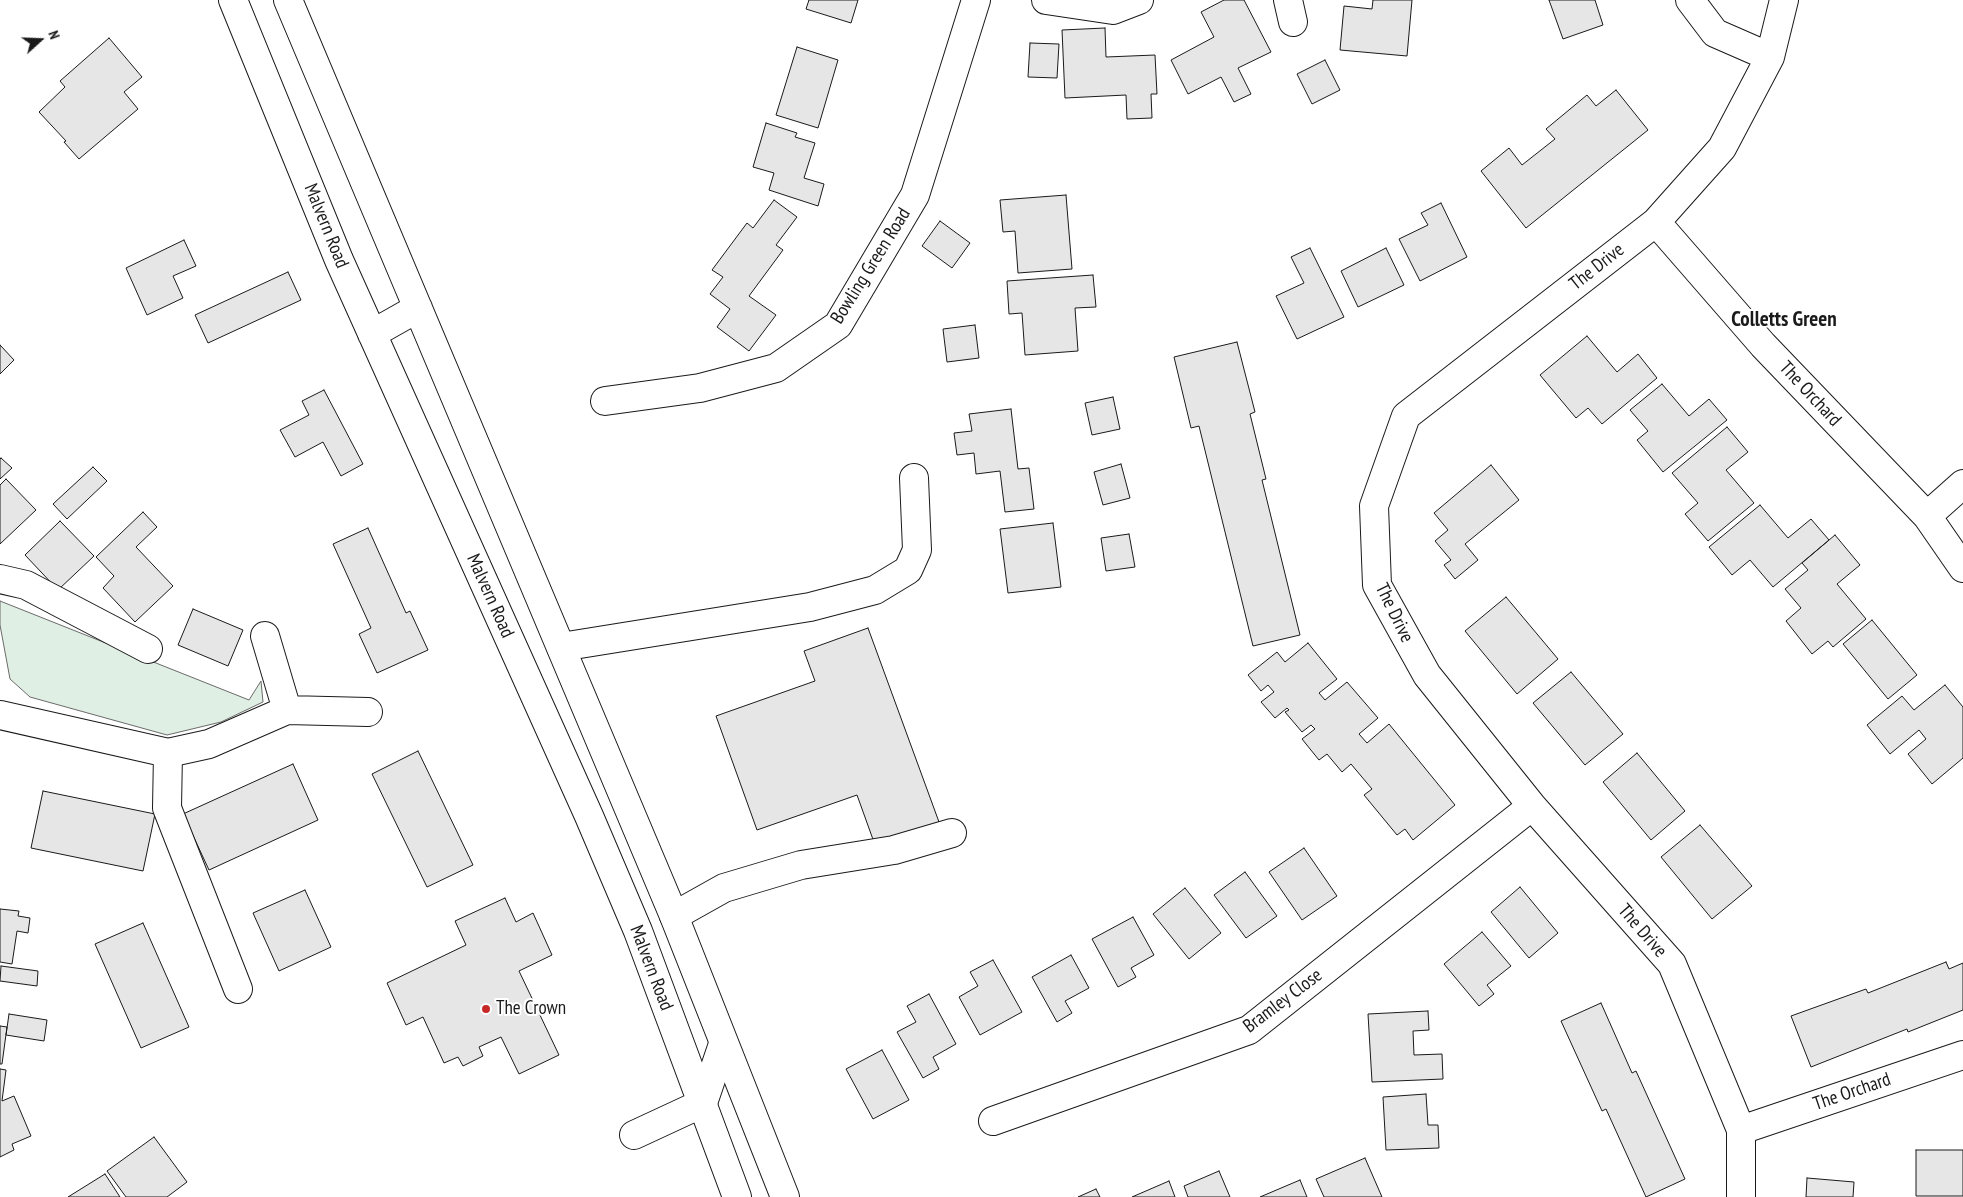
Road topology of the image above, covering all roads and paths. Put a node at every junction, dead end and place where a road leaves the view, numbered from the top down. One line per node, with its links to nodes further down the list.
1 (233, 0): 11 (main road, Malvern Road)
2 (288, 0): 10 (main road)
3 (976, 0): 12 (main road, Bowling Green Road)
4 (1046, 0): 5 (main road)
5 (1139, 0)
6 (1690, 0): 8 (main road)
7 (1784, 0): 8 (main road, The Drive)
8 (1770, 57): 9 (main road, The Drive)
9 (1656, 222): 15 (main road, The Orchard); 25 (main road, The Drive)
10 (418, 308): 11 (main road); 19 (main road)
11 (372, 334): 28 (main road, Malvern Road)
12 (605, 401)
13 (914, 478): 19 (main road)
14 (1963, 484): 15 (main road)
15 (1927, 516): 16 (main road, The Orchard)
16 (1963, 568)
17 (0, 579): 20 (main road)
18 (265, 636): 21 (main road)
19 (561, 647): 27 (main road)
20 (148, 649)
21 (287, 710): 22 (main road); 24 (main road)
22 (368, 712)
23 (0, 715): 24 (main road)
24 (168, 752): 29 (main road)
25 (1532, 806): 33 (main road, Bramley Close); 34 (main road, The Drive)
26 (952, 833): 27 (main road)
27 (674, 916): 28 (main road); 30 (main road)
28 (638, 931): 32 (main road, Malvern Road)
29 (238, 989)
30 (723, 1044): 32 (main road); 37 (main road)
31 (1963, 1055): 34 (main road, The Orchard)
32 (703, 1103): 35 (main road); 36 (main road, Malvern Road)
33 (993, 1121)
34 (1741, 1130): 38 (main road, The Drive)
35 (634, 1135)
36 (737, 1197)
37 (785, 1197)
38 (1741, 1197)

